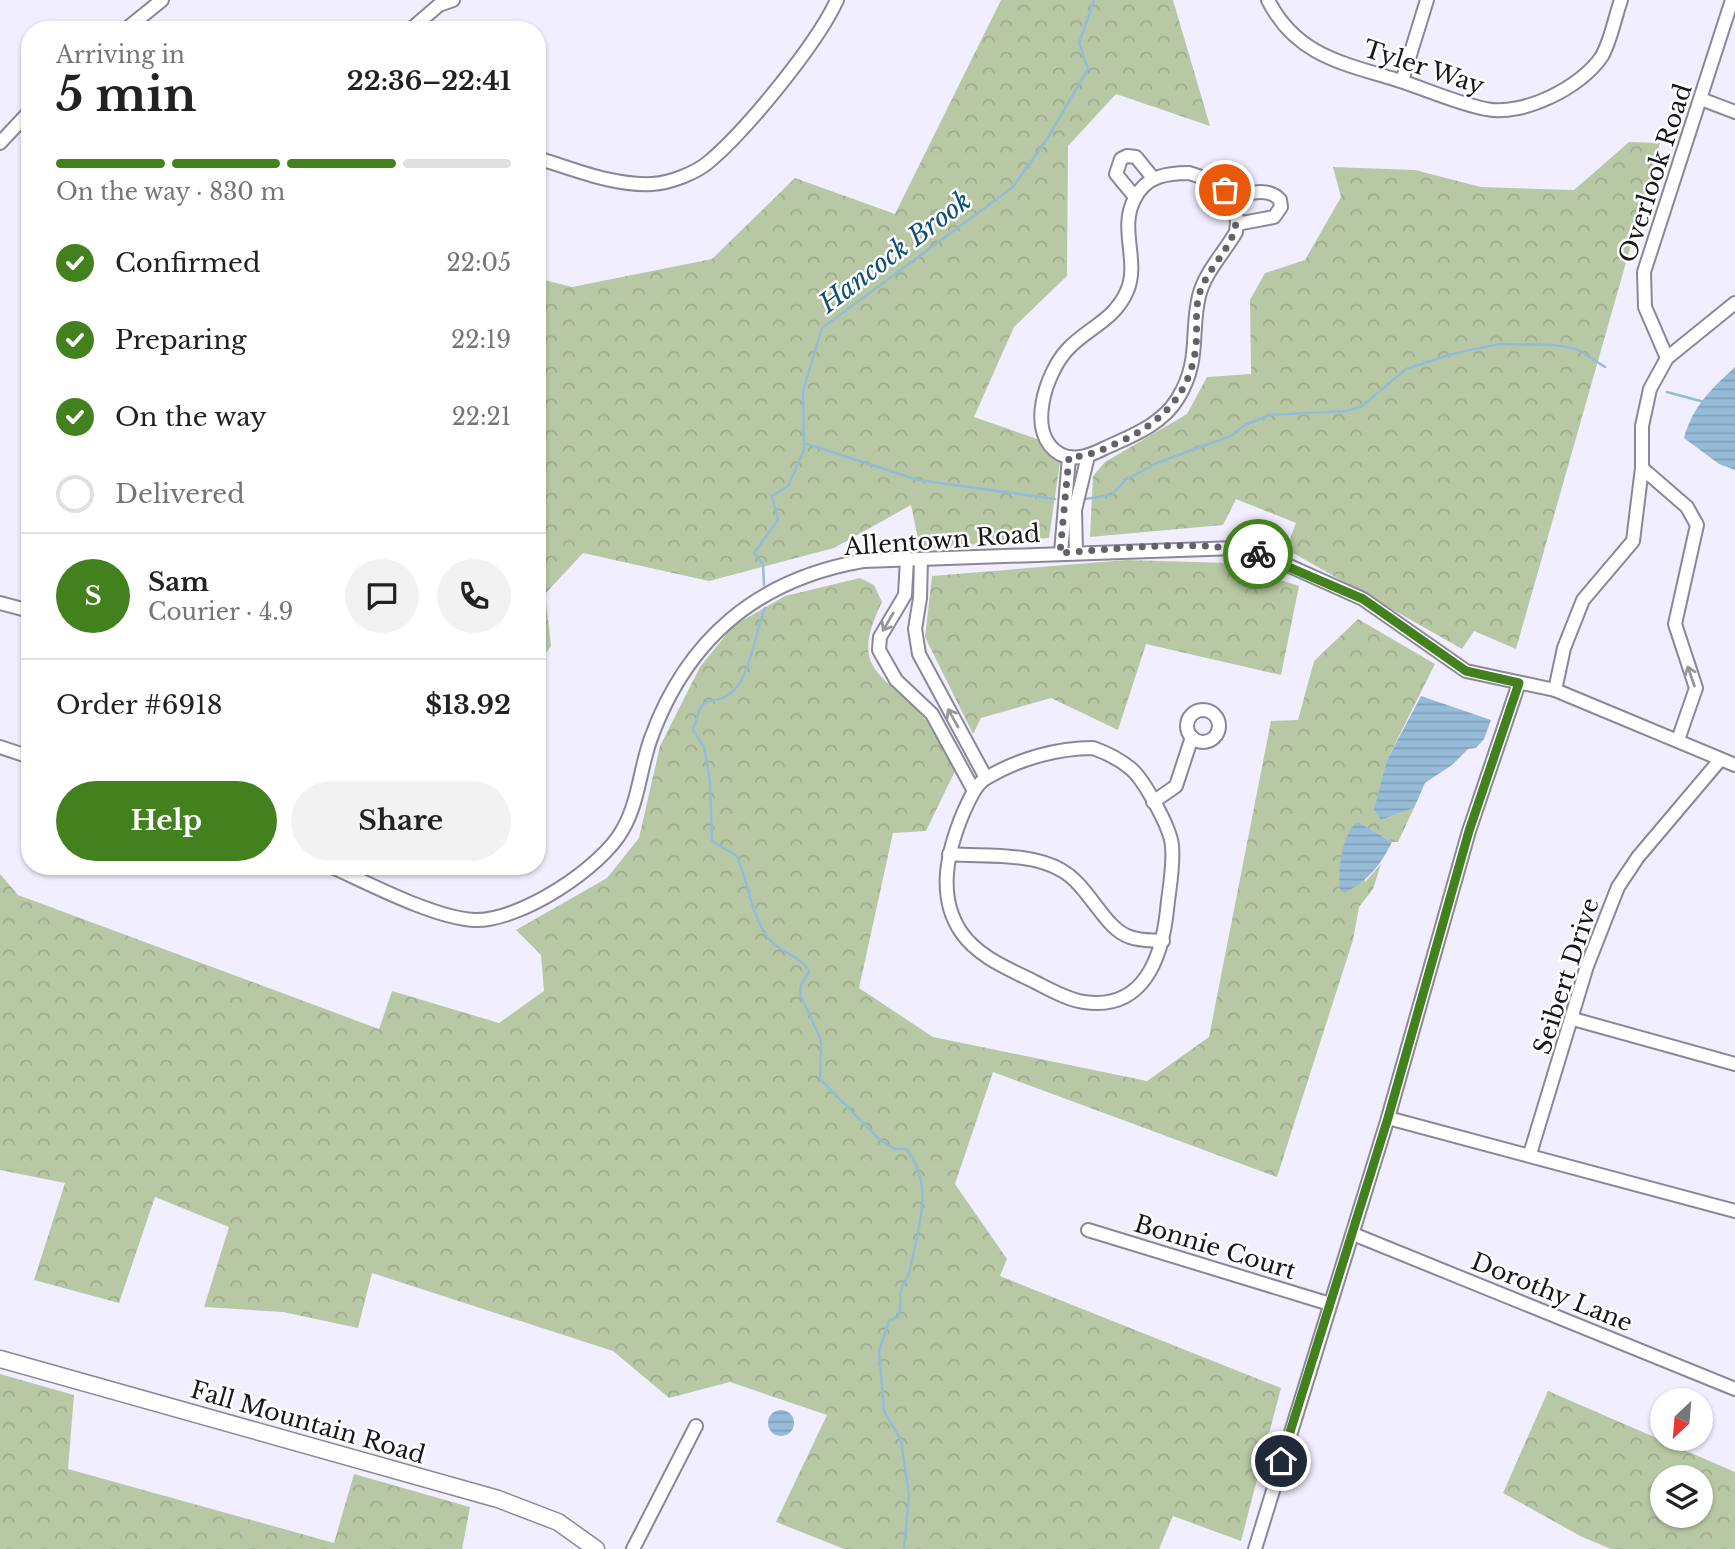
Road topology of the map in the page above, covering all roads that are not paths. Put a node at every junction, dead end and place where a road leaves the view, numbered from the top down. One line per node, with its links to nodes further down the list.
1 (162, 0): 8 (street)
2 (453, 0): 9 (street)
3 (837, 0): 15 (street)
4 (1268, 0): 10 (street, Tyler Way)
5 (1427, 0): 10 (street)
6 (1621, 0): 10 (street, Tyler Way)
7 (1732, 0): 11 (street, Overlook Road)
8 (135, 21)
9 (420, 21)
10 (1402, 81)
11 (1701, 99): 12 (street); 21 (street, Overlook Road)
12 (1735, 112)
13 (21, 121): 14 (street)
14 (0, 143)
15 (546, 161)
16 (1153, 178): 17 (street); 17 (street); 18 (street)
17 (1135, 197): 23 (street)
18 (1233, 201): 19 (street); 19 (street)
19 (1237, 224): 22 (street)
20 (1735, 303): 21 (street)
21 (1667, 358): 24 (street)
22 (1088, 456): 23 (street); 25 (street)
23 (1069, 457): 26 (street)
24 (1642, 468): 32 (street); 34 (street, one-way to 24)
25 (1076, 552): 26 (street, Allentown Road); 31 (street, Allentown Road)
26 (1060, 553): 28 (street, Allentown Road)
27 (907, 559): 28 (street, Allentown Road); 40 (street, one-way to 40); 43 (street, Allentown Road)
28 (920, 559): 39 (street, one-way to 28)
29 (0, 603): 30 (street)
30 (21, 609)
31 (1519, 683): 32 (street, Allentown Road); 47 (street)
32 (1555, 690): 34 (street, Allentown Road)
33 (1192, 737): 41 (street)
34 (1678, 740): 37 (street, Allentown Road)
35 (0, 747): 36 (street)
36 (21, 754)
37 (1720, 760): 38 (street, Allentown Road); 45 (street, Seibert Drive)
38 (1735, 765)
39 (986, 778): 40 (street); 41 (street)
40 (974, 790): 42 (street)
41 (1153, 802): 44 (street)
42 (949, 854): 44 (street); 44 (street)
43 (350, 875)
44 (1163, 941)
45 (1573, 1019): 46 (street); 48 (street, Seibert Drive)
46 (1735, 1063)
47 (1388, 1118): 48 (street); 51 (street)
48 (1530, 1154): 49 (street)
49 (1735, 1210)
50 (1088, 1230): 52 (street, Bonnie Court)
51 (1353, 1234): 52 (street); 54 (street, Dorothy Lane)
52 (1330, 1304): 58 (street)
53 (0, 1359): 56 (main road, Fall Mountain Road)
54 (1735, 1389)
55 (696, 1426): 57 (street)
56 (596, 1549)
57 (632, 1549)
58 (1255, 1549)

